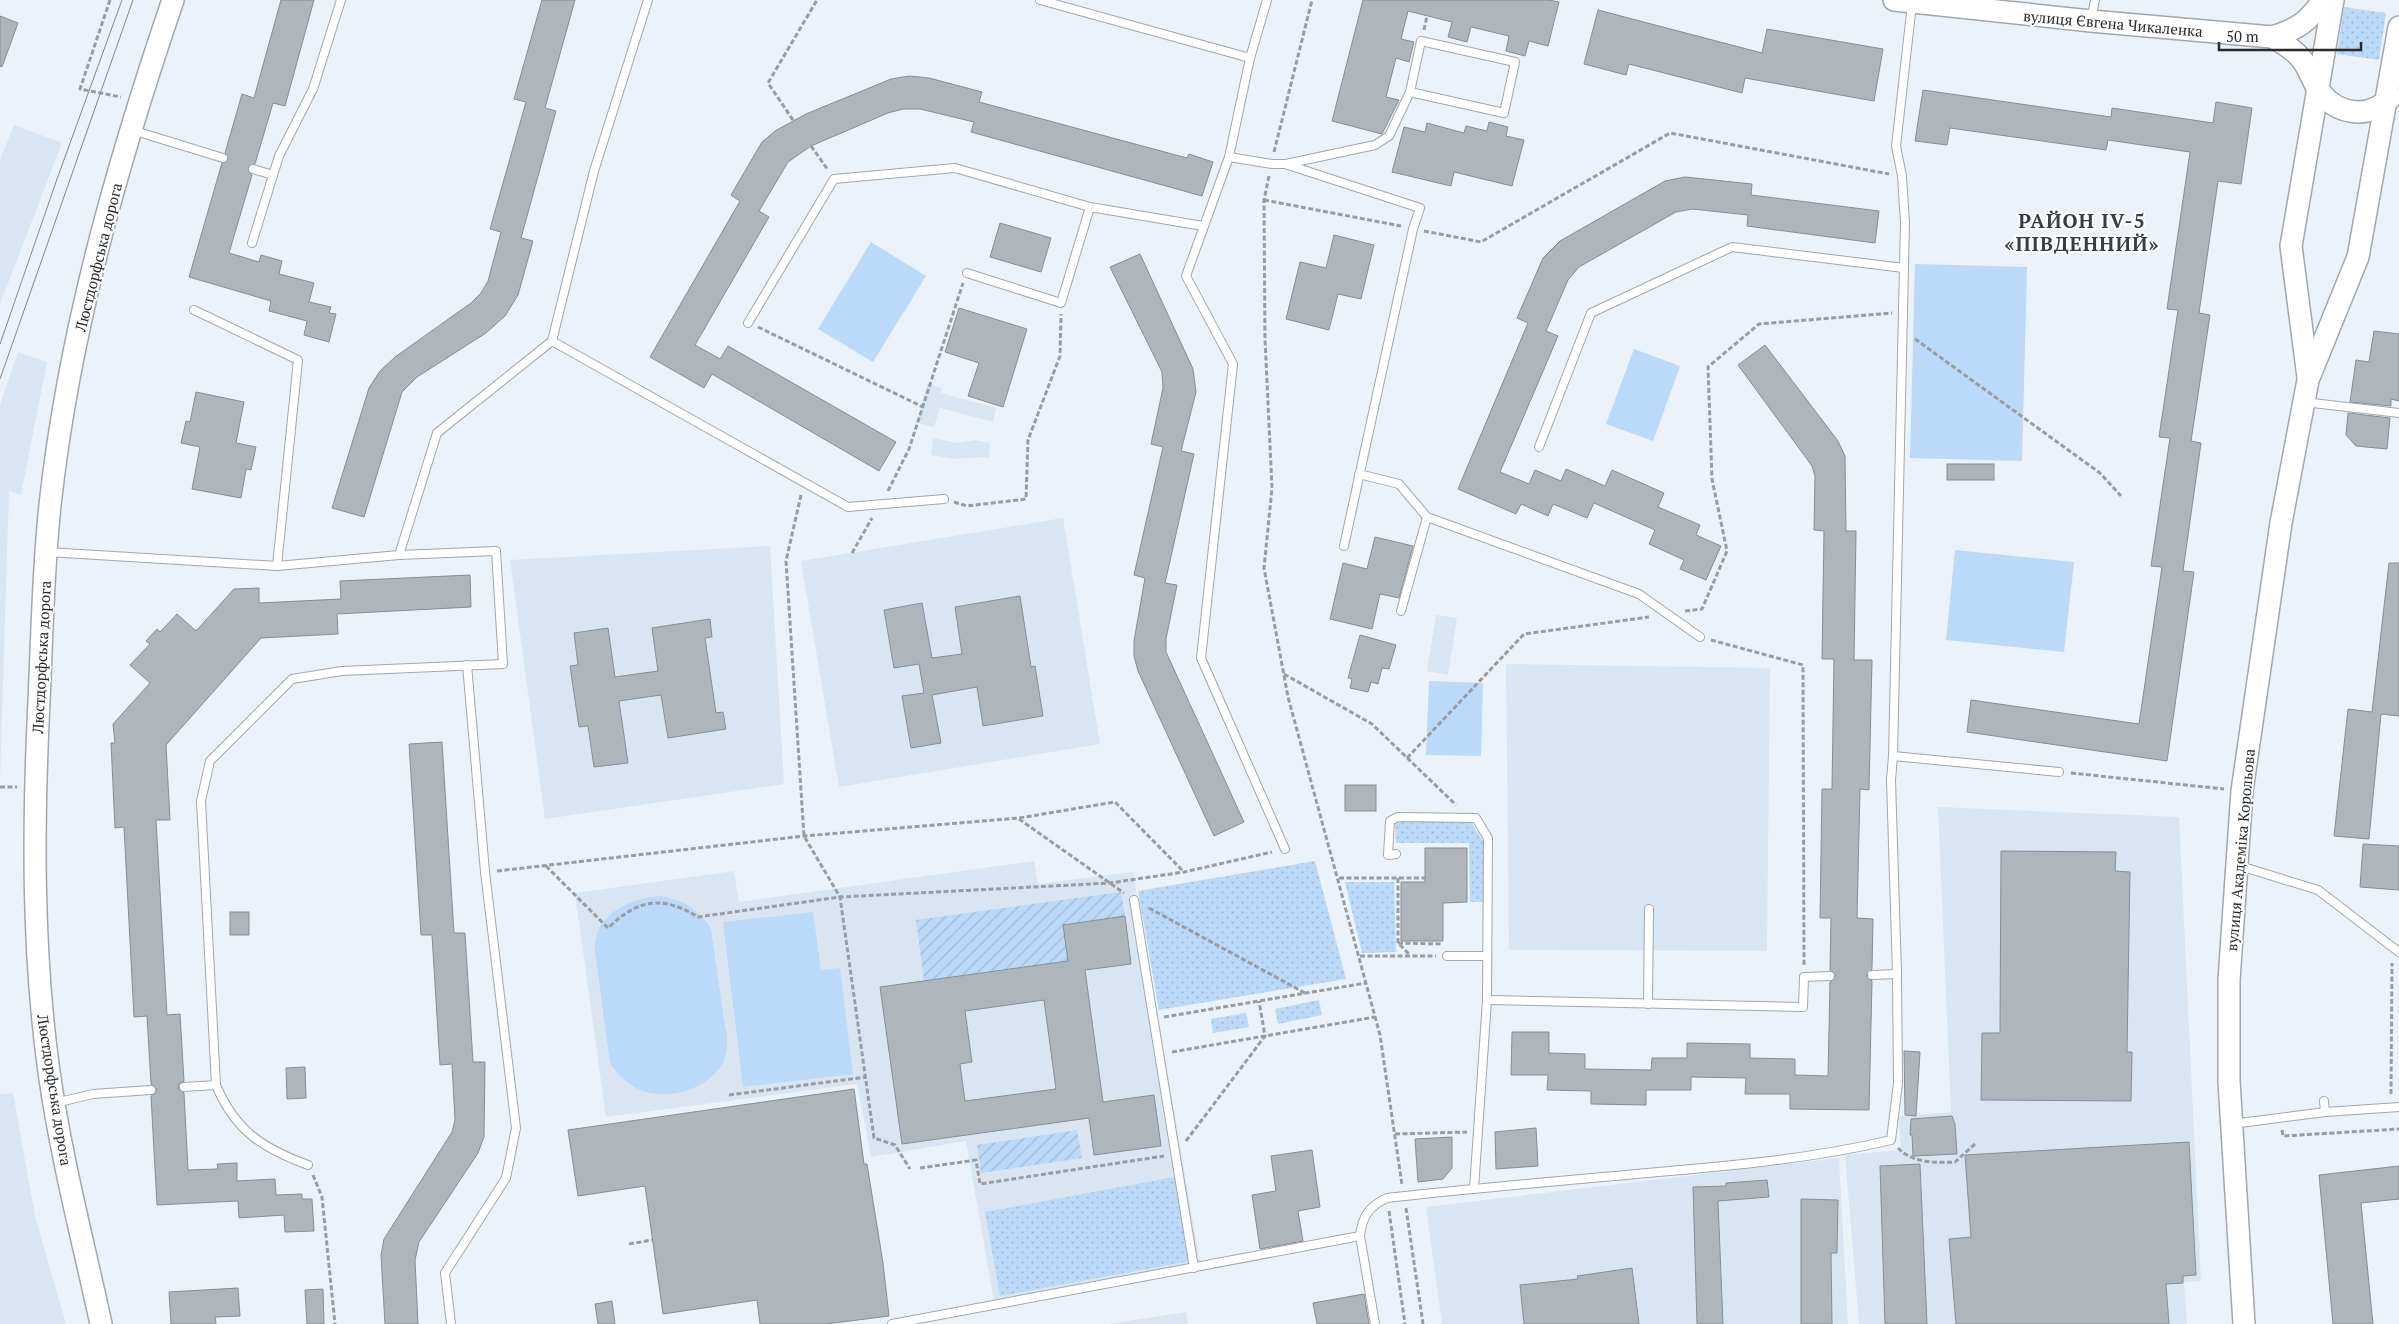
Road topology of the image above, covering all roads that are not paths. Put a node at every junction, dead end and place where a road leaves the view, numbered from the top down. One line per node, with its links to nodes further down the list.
1 (174, 0): 18 (main road, Люстдорфська дорога)
2 (341, 0): 23 (lane)
3 (648, 0): 31 (lane)
4 (1040, 0): 13 (lane)
5 (1267, 0): 13 (lane)
6 (2095, 0): 10 (lane)
7 (2324, 0): 12 (main road, вулиця Євгена Чикаленка)
8 (2334, 0): 15 (main road, вулиця Академіка Корольова)
9 (1903, 2): 10 (main road, вулиця Євгена Чикаленка); 27 (lane)
10 (2091, 21): 12 (main road, вулиця Євгена Чикаленка)
11 (2399, 27): 17 (main road, вулиця Академіка Корольова)
12 (2272, 37): 15 (main road, вулиця Євгена Чикаленка)
13 (1250, 58): 19 (lane)
14 (2399, 84): 17 (main road)
15 (2319, 91): 17 (main road); 32 (main road, вулиця Академіка Корольова)
16 (1410, 92): 16 (lane); 21 (lane)
17 (2385, 104): 32 (main road, вулиця Академіка Корольова)
18 (131, 130): 20 (lane); 40 (main road, Люстдорфська дорога)
19 (1229, 157): 21 (lane); 25 (lane)
20 (223, 158)
21 (1285, 164): 36 (lane)
22 (253, 169): 23 (lane)
23 (273, 175): 26 (lane)
24 (1090, 207): 25 (lane); 28 (lane); 30 (lane)
25 (1203, 226): 48 (lane)
26 (252, 243)
27 (1904, 268): 35 (lane); 46 (lane)
28 (966, 273)
29 (194, 310): 42 (lane)
30 (748, 323)
31 (552, 341): 37 (lane); 41 (lane)
32 (2308, 380): 33 (main road, вулиця Академіка Корольова)
33 (2304, 402): 34 (lane); 50 (main road, вулиця Академіка Корольова)
34 (2399, 413)
35 (1540, 447)
36 (1359, 474): 38 (lane); 39 (lane)
37 (944, 499)
38 (1427, 517): 43 (lane); 44 (lane)
39 (1344, 546)
40 (46, 552): 42 (lane); 65 (main road, Люстдорфська дорога)
41 (399, 555): 42 (lane); 45 (lane)
42 (277, 566)
43 (1401, 611)
44 (1700, 637)
45 (467, 665): 61 (lane); 74 (lane)
46 (1893, 756): 47 (lane); 56 (lane)
47 (2059, 772)
48 (1285, 849)
49 (1396, 854): 55 (lane)
50 (2236, 865): 53 (lane); 68 (main road, вулиця Академіка Корольова)
51 (1134, 900): 72 (lane)
52 (1649, 909): 60 (lane)
53 (2399, 952)
54 (1447, 956): 55 (lane)
55 (1487, 956): 59 (lane)
56 (1898, 974): 57 (lane); 70 (lane)
57 (1872, 975)
58 (1830, 976): 60 (lane)
59 (1487, 1000): 60 (lane); 70 (lane)
60 (1648, 1004)
61 (216, 1085): 62 (lane); 69 (lane)
62 (184, 1087)
63 (151, 1090): 65 (lane)
64 (2324, 1100): 67 (lane)
65 (55, 1103): 73 (main road, Люстдорфська дорога)
66 (2395, 1107): 67 (lane)
67 (2325, 1112): 68 (lane)
68 (2231, 1124): 77 (main road, вулиця Академіка Корольова)
69 (308, 1165)
70 (1474, 1188): 71 (lane)
71 (1360, 1236): 72 (lane); 76 (lane)
72 (1194, 1268): 75 (lane)
73 (101, 1324)
74 (451, 1324)
75 (892, 1324)
76 (1375, 1324)
77 (2244, 1324)

